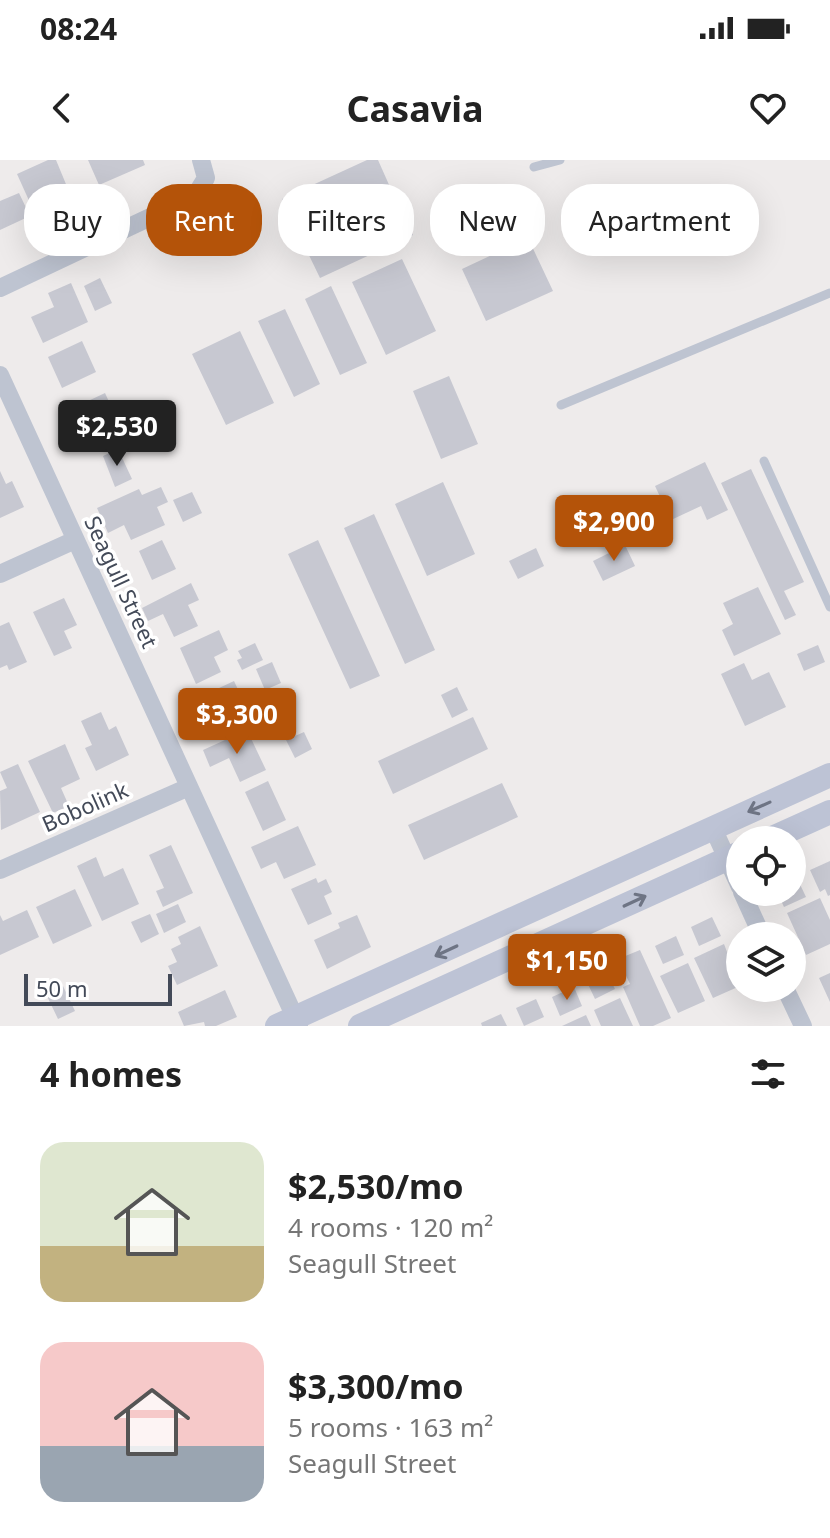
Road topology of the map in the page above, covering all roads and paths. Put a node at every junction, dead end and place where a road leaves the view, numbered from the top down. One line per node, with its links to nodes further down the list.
1 (560, 160): 2 (lane)
2 (534, 167)
3 (204, 169): 4 (street)
4 (0, 288)
5 (830, 293): 7 (lane)
6 (0, 375): 9 (street, Seagull Street)
7 (561, 405)
8 (764, 461): 11 (lane)
9 (75, 540): 10 (street); 13 (street, Seagull Street)
10 (0, 574)
11 (830, 607)
12 (830, 775): 16 (main road, one-way to 16)
13 (189, 787): 19 (street, Bobolink); 23 (street, Seagull Street)
14 (830, 812): 15 (main road)
15 (799, 826)
16 (713, 828): 17 (street); 20 (main road)
17 (726, 845)
18 (726, 860): 21 (main road, one-way to 18)
19 (0, 870)
20 (504, 924): 21 (main road); 23 (main road, one-way to 23)
21 (518, 956): 24 (main road)
22 (792, 1002): 25 (street)
23 (291, 1023)
24 (360, 1026)
25 (803, 1026)

